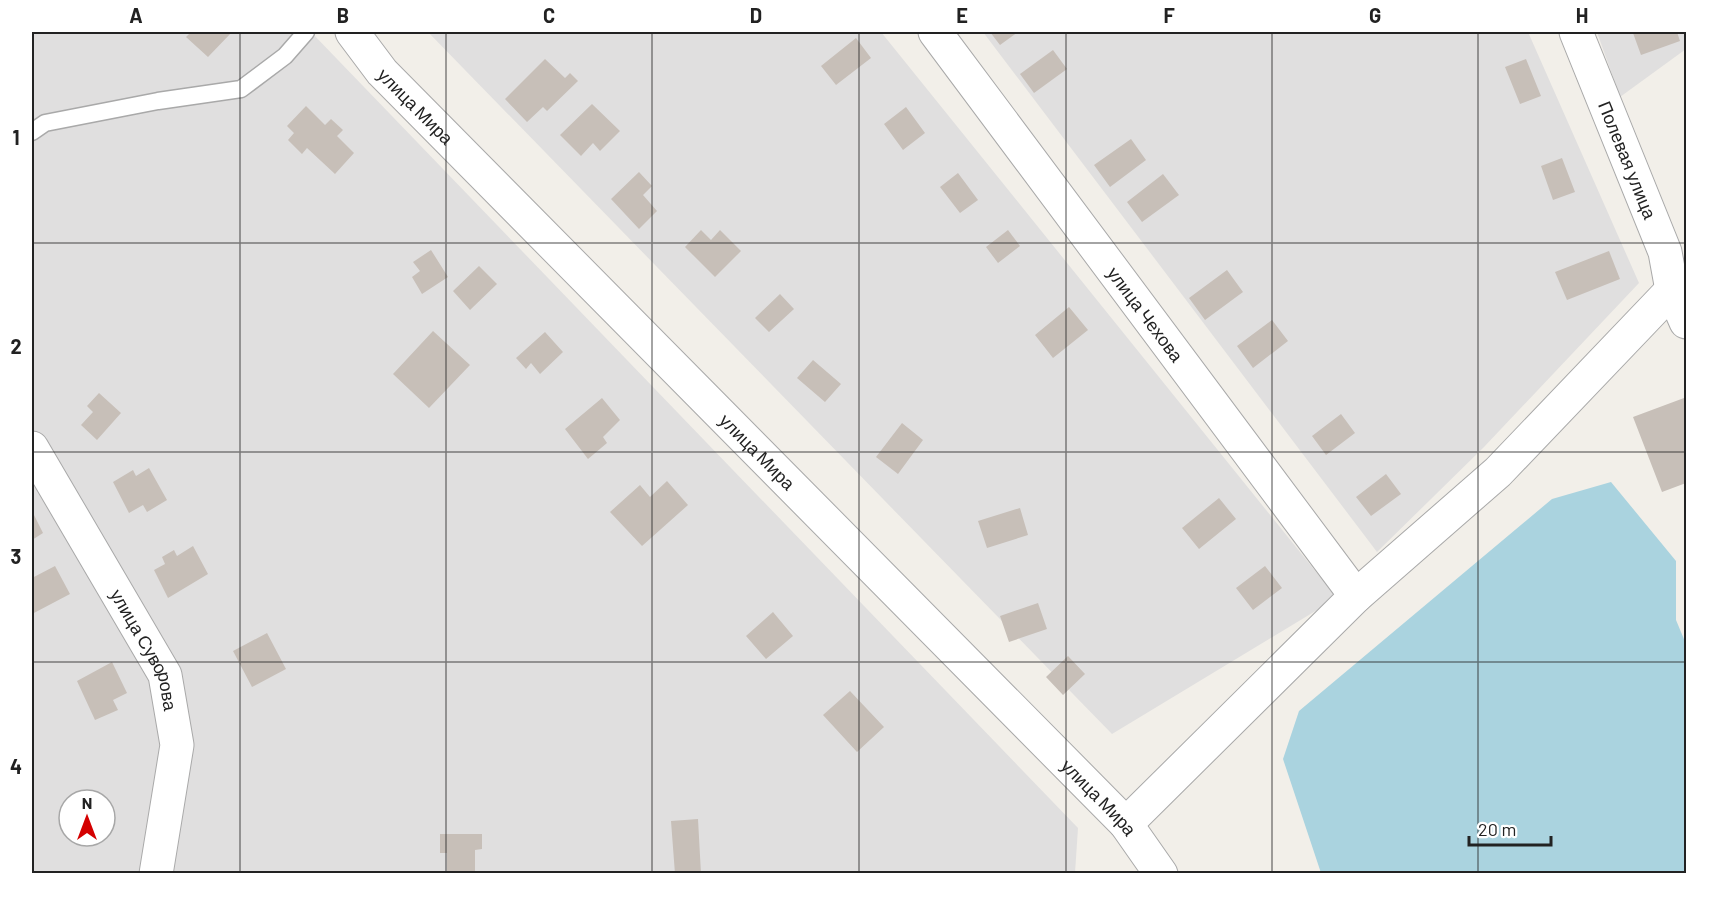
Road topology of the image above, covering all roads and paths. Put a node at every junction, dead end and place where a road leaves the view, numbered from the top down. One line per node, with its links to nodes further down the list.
1 (306, 32): 5 (lane)
2 (352, 32): 10 (street, улица Мира)
3 (935, 32): 9 (street, улица Чехова)
4 (1576, 32): 6 (street, Полевая улица)
5 (32, 132)
6 (1679, 292): 7 (street, Полевая улица); 9 (street)
7 (1686, 322)
8 (32, 447): 11 (street, улица Суворова)
9 (1356, 596): 10 (street)
10 (1126, 824): 12 (street, улица Мира)
11 (156, 873)
12 (1161, 873)

